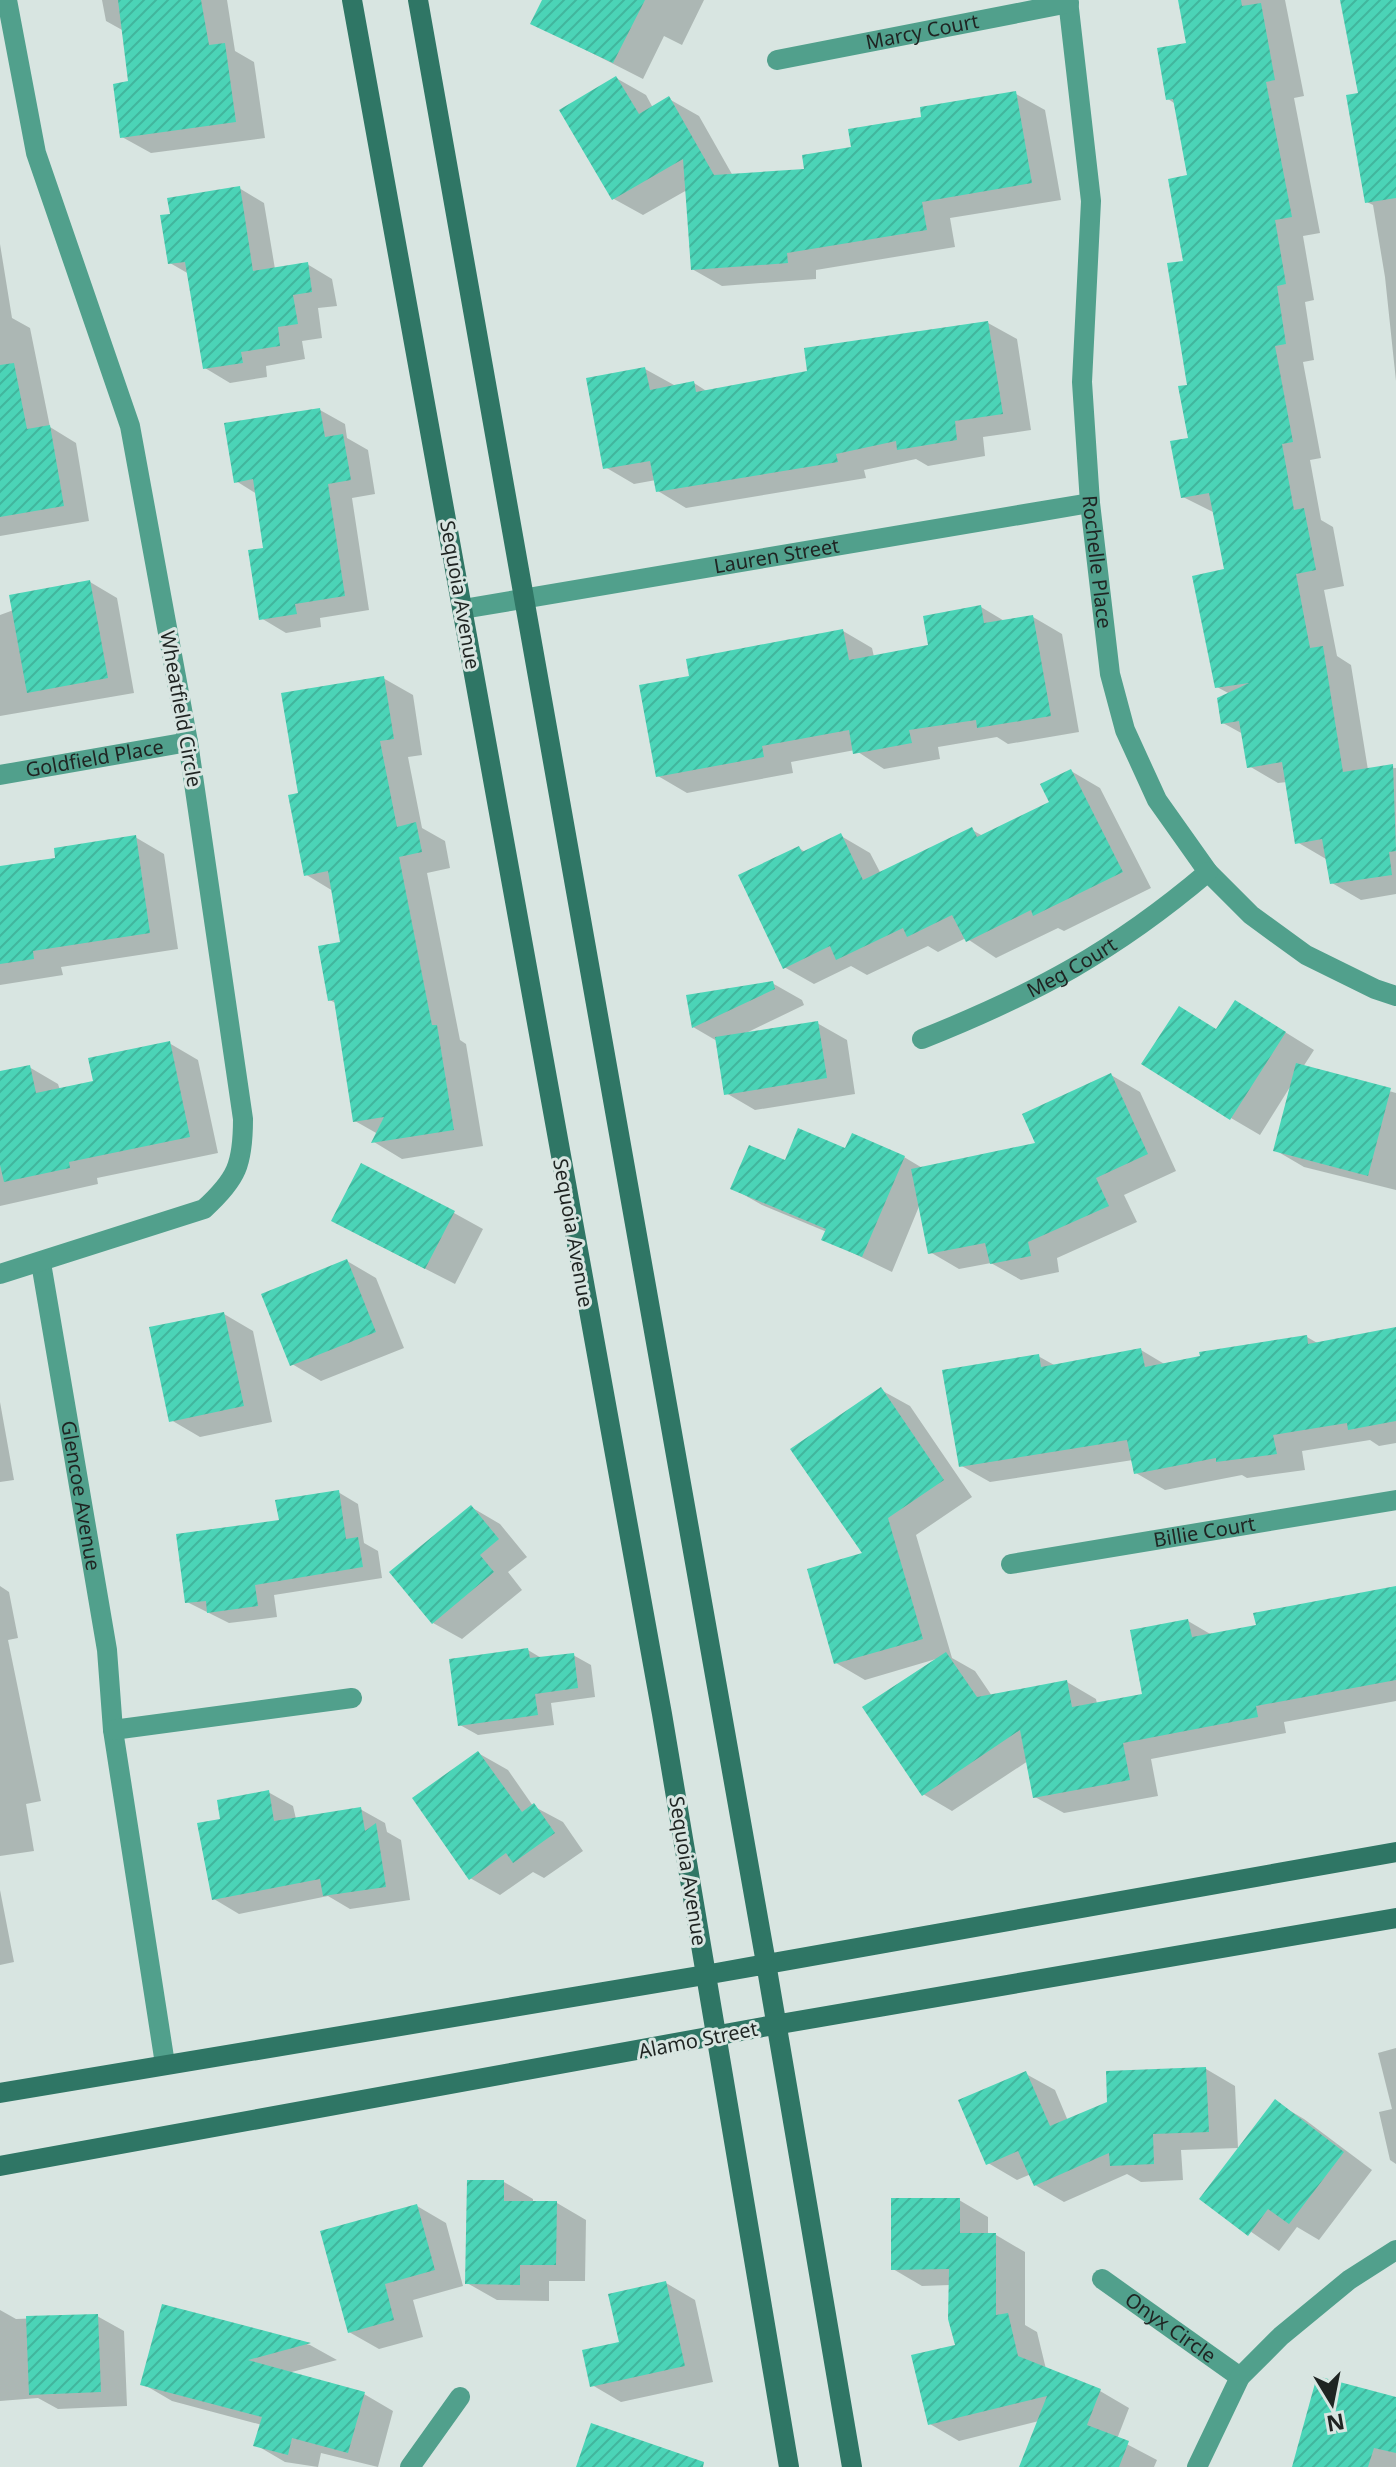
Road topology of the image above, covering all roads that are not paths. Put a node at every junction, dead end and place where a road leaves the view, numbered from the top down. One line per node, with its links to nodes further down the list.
1 (7, 0): 9 (street, Wheatfield Circle)
2 (352, 0): 8 (main road, Sequoia Avenue)
3 (418, 0): 7 (main road)
4 (1069, 1): 5 (street, Marcy Court); 6 (street, Rochelle Place)
5 (777, 60)
6 (1090, 503): 7 (street, Lauren Street); 11 (street, Rochelle Place)
7 (523, 599): 8 (street, Lauren Street); 22 (main road)
8 (463, 609): 23 (main road, Sequoia Avenue)
9 (188, 742): 10 (street, Goldfield Place); 14 (street, Wheatfield Circle)
10 (0, 775)
11 (1208, 872): 12 (street, Rochelle Place); 13 (street, Meg Court)
12 (1396, 996)
13 (922, 1039)
14 (41, 1263): 15 (street, Wheatfield Circle); 19 (street, Glencoe Avenue)
15 (0, 1274)
16 (1396, 1500): 17 (street, Billie Court)
17 (1011, 1564)
18 (352, 1698): 19 (street)
19 (113, 1730): 26 (street, Glencoe Avenue)
20 (1396, 1852): 22 (main road)
21 (1396, 1918): 24 (main road, Alamo Street)
22 (766, 1963): 23 (main road); 24 (main road)
23 (705, 1975): 25 (main road, Sequoia Avenue); 26 (main road)
24 (774, 2025): 25 (main road, Alamo Street); 35 (main road)
25 (714, 2038): 28 (main road, Alamo Street); 34 (main road, Sequoia Avenue)
26 (165, 2064): 27 (main road)
27 (0, 2093)
28 (0, 2166)
29 (1396, 2250): 31 (street)
30 (1102, 2279): 31 (street, Onyx Circle)
31 (1240, 2377): 36 (street)
32 (460, 2397): 33 (street)
33 (410, 2467)
34 (789, 2467)
35 (852, 2467)
36 (1197, 2467)

